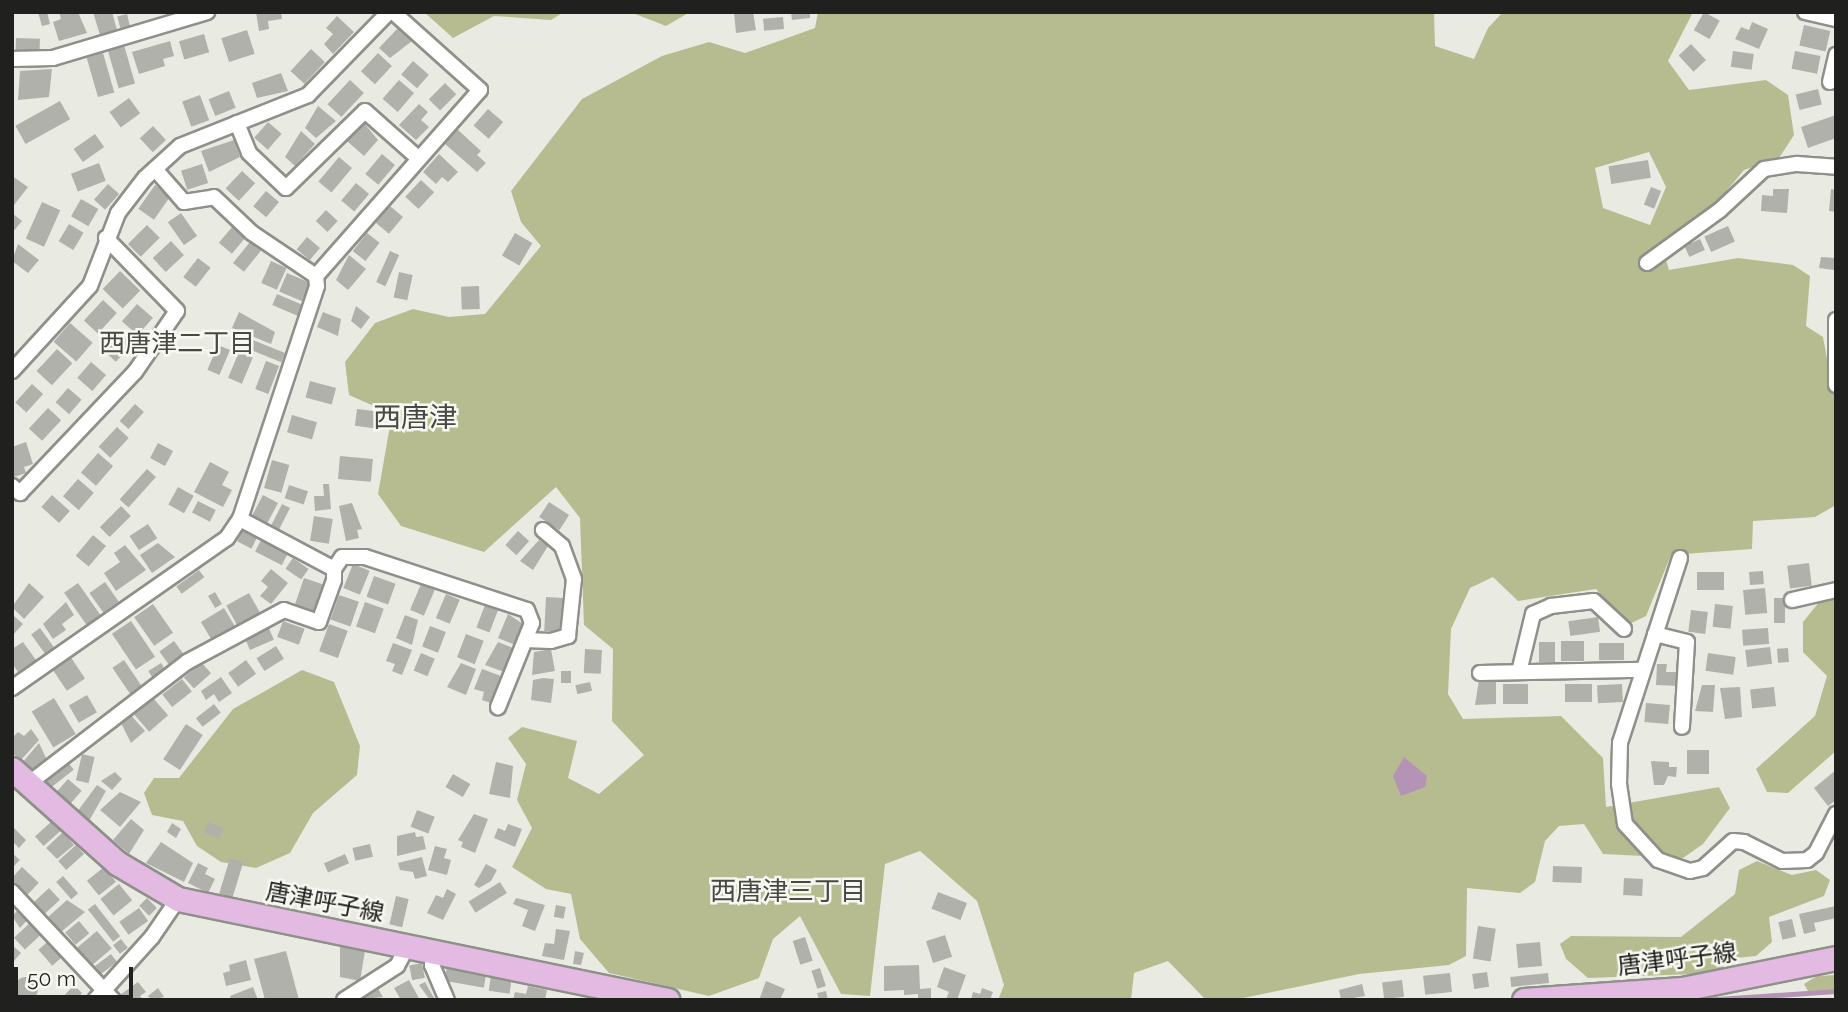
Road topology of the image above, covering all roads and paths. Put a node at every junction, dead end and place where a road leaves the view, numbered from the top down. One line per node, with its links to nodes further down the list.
1 (207, 12): 6 (street)
2 (391, 12): 8 (street); 9 (street)
3 (1805, 12): 4 (street)
4 (1836, 19)
5 (1836, 55): 7 (street)
6 (12, 60)
7 (1830, 82)
8 (237, 123): 9 (street); 11 (street)
9 (418, 158): 14 (street)
10 (1836, 167): 13 (street)
11 (155, 169): 12 (street); 14 (street)
12 (106, 238): 16 (street); 18 (street)
13 (1647, 263)
14 (316, 276): 19 (street)
15 (1836, 320): 17 (street)
16 (12, 371)
17 (1836, 385)
18 (12, 486)
19 (240, 519): 22 (street); 31 (street)
20 (542, 530): 27 (street)
21 (1680, 558): 26 (street)
22 (334, 569): 27 (street); 34 (street)
23 (1836, 590): 24 (street)
24 (1792, 600)
25 (1624, 629): 29 (street)
26 (1655, 634): 28 (street); 33 (street)
27 (525, 640): 32 (street)
28 (1643, 670): 29 (street); 35 (street)
29 (1519, 672): 30 (street)
30 (1480, 673)
31 (12, 688)
32 (498, 707)
33 (1682, 727)
34 (20, 776): 37 (main road, 唐津呼子線)
35 (1836, 814)
36 (12, 892): 41 (street)
37 (178, 899): 38 (main road, 唐津呼子線); 41 (street)
38 (408, 945): 39 (main road, 唐津呼子線); 42 (street)
39 (438, 951): 43 (street); 44 (main road, 唐津呼子線)
40 (1836, 958): 45 (main road, 唐津呼子線)
41 (104, 997)
42 (344, 1000)
43 (447, 1000)
44 (668, 1000)
45 (1524, 1000)

